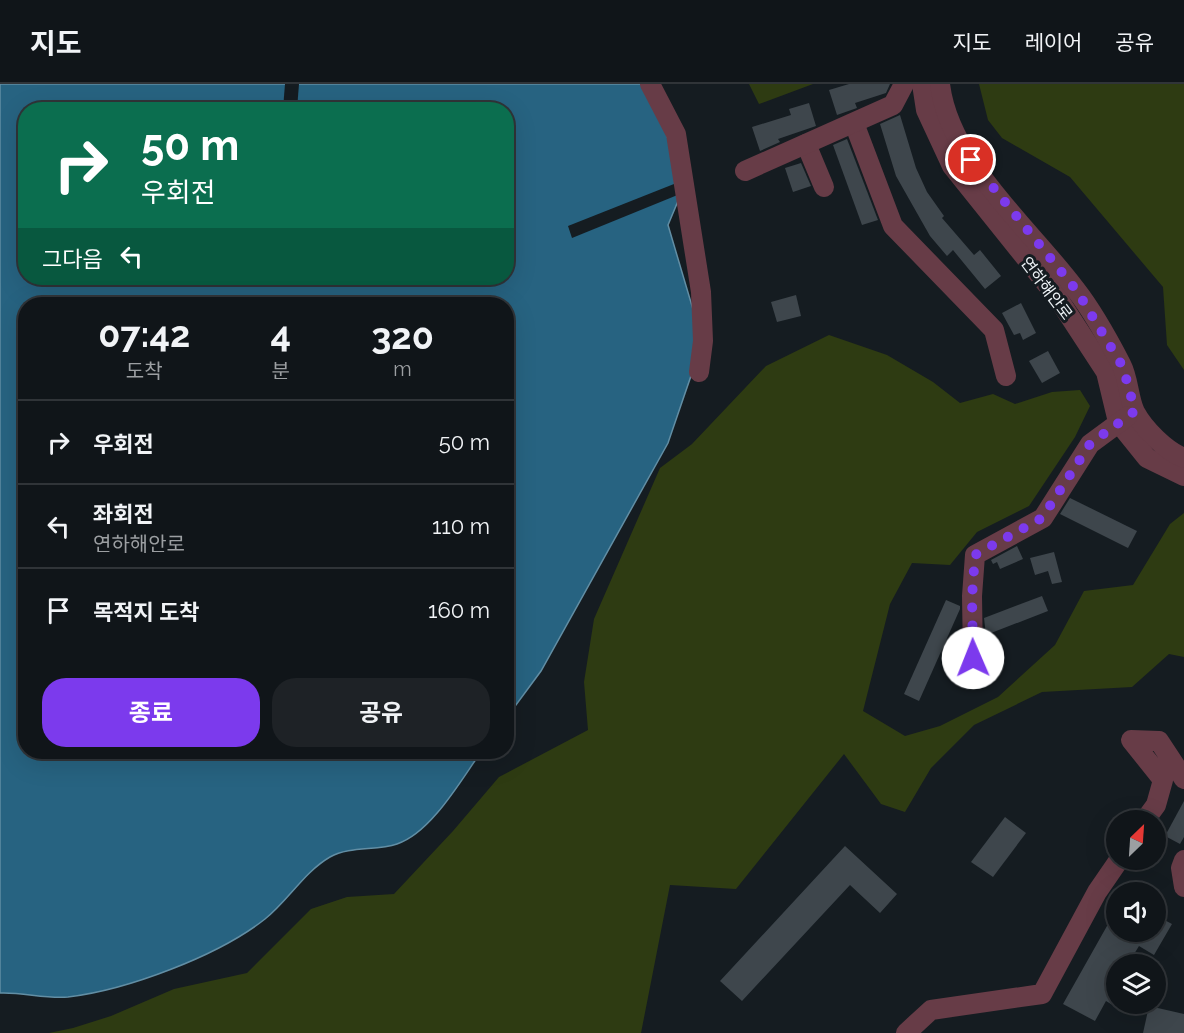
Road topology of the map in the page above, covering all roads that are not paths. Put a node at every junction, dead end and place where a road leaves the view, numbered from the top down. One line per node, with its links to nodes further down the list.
1 (654, 84): 9 (street)
2 (904, 84): 5 (street)
3 (922, 84): 12 (street, 연하해안로)
4 (940, 84): 11 (street, 연하해안로)
5 (854, 123): 6 (street); 10 (street)
6 (806, 144): 7 (street); 8 (street)
7 (745, 171)
8 (824, 187)
9 (699, 372)
10 (1006, 376)
11 (1135, 411): 12 (street); 13 (street, 연하해안로)
12 (1118, 422): 14 (street, 연하해안로); 15 (street)
13 (1184, 458)
14 (1184, 476)
15 (973, 658)
16 (1184, 779): 17 (street)
17 (1152, 810)
18 (1184, 860): 20 (street)
19 (1112, 870): 21 (street)
20 (1184, 887)
21 (906, 1033)

